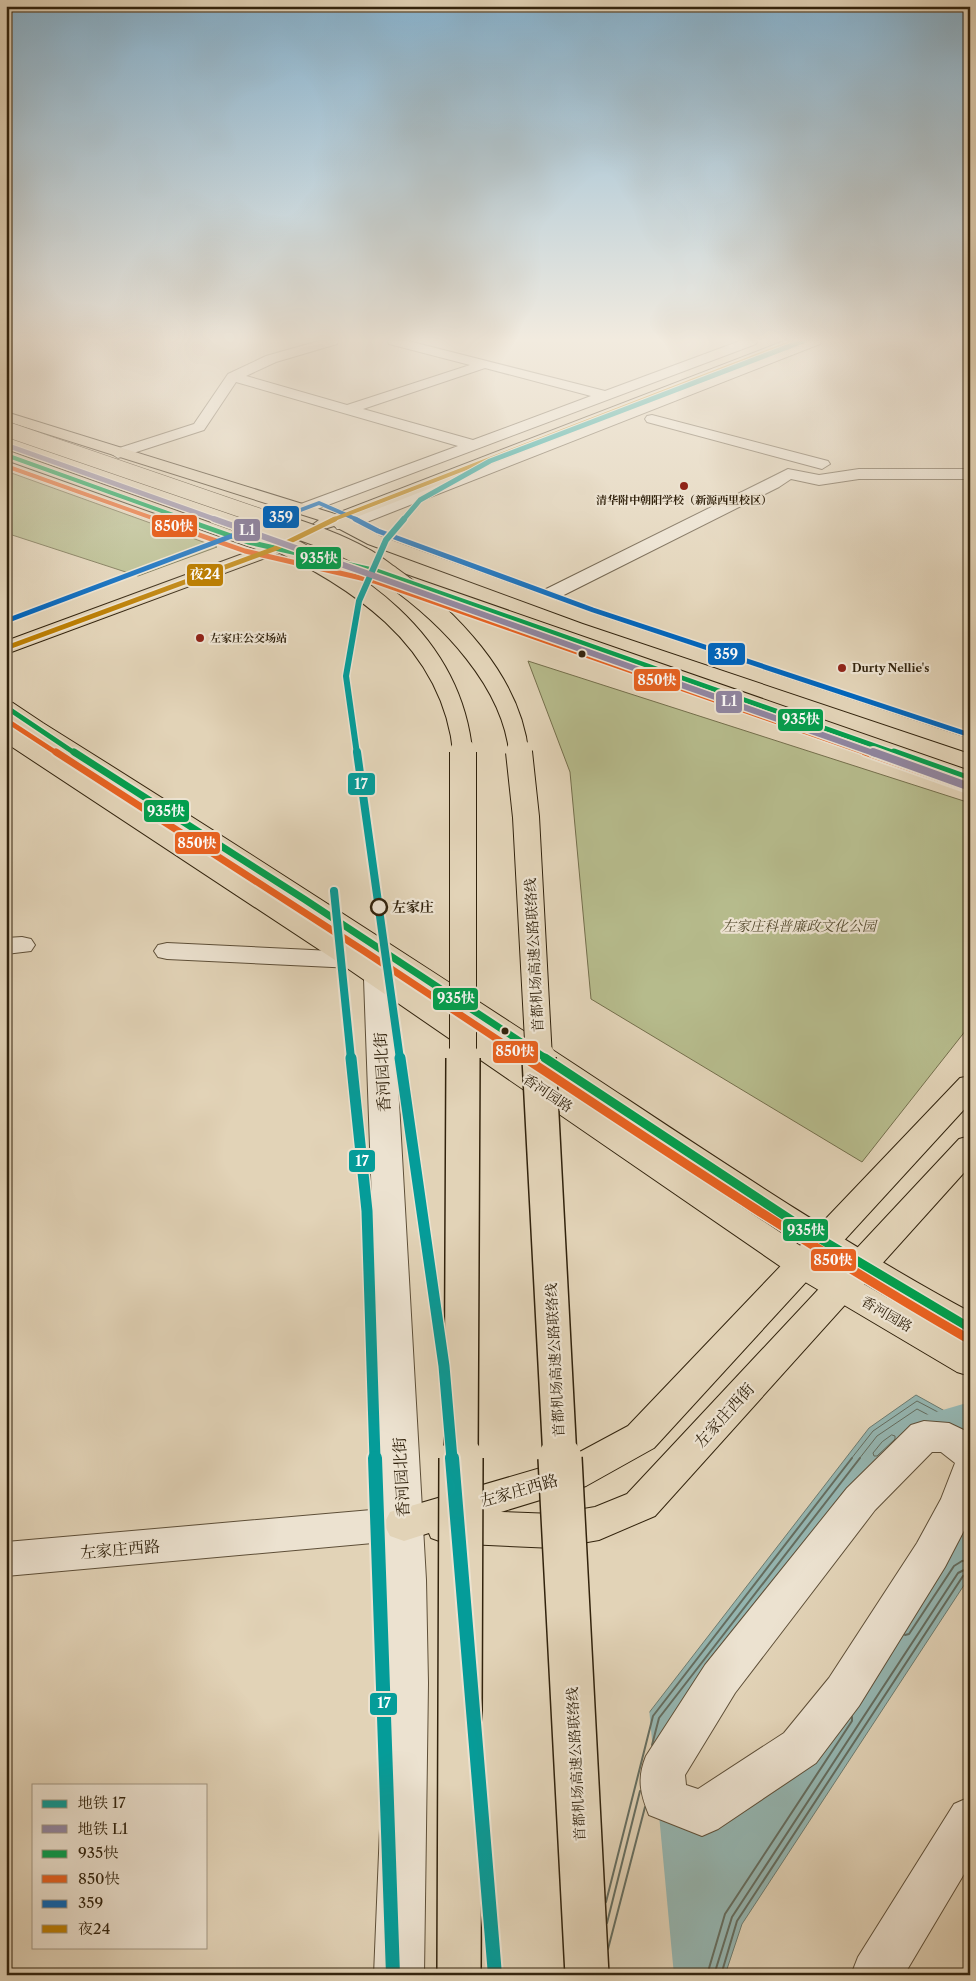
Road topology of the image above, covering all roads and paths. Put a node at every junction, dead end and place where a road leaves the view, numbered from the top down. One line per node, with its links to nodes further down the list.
1 (19, 433): 42 (main road, 首都机场高速公路联络线, bridge)
2 (59, 433): 12 (main road)
3 (179, 433): 12 (street)
4 (432, 433): 11 (street)
5 (503, 433): 11 (street)
6 (533, 433): 16 (main road)
7 (546, 433): 16 (main road)
8 (556, 433): 16 (street)
9 (706, 433): 14 (street)
10 (6, 444): 41 (main road, bridge)
11 (473, 445): 16 (street)
12 (118, 453): 16 (main road)
13 (6, 455): 17 (main road)
14 (859, 474): 15 (street); 19 (street)
15 (970, 474)
16 (324, 516): 17 (main road); 18 (main road); 19 (main road)
17 (248, 542): 18 (main road); 20 (main road)
18 (274, 549): 21 (main road); 25 (main road)
19 (539, 600): 24 (main road)
20 (6, 632)
21 (6, 648)
22 (6, 707): 30 (main road, 香河园路)
23 (6, 733): 27 (main road, 香河园路)
24 (970, 746)
25 (970, 779)
26 (167, 951): 27 (street)
27 (365, 970): 30 (main road, 香河园路); 37 (street, 香河园北街)
28 (970, 1085): 30 (main road)
29 (970, 1146): 31 (main road, 左家庄西街)
30 (812, 1253): 31 (main road, 香河园路); 37 (main road, 左家庄西路)
31 (849, 1276): 32 (main road, 香河园路); 37 (main road, 左家庄西街)
32 (910, 1312): 33 (main road, 香河园路); 34 (main road, 香河园路)
33 (970, 1328)
34 (970, 1362)
35 (970, 1453): 36 (street)
36 (970, 1471)
37 (404, 1524): 38 (street, 左家庄西路); 40 (street, 香河园北街)
38 (6, 1559)
39 (970, 1820): 43 (street)
40 (399, 1975)
41 (460, 1975)
42 (587, 1975)
43 (876, 1975)

